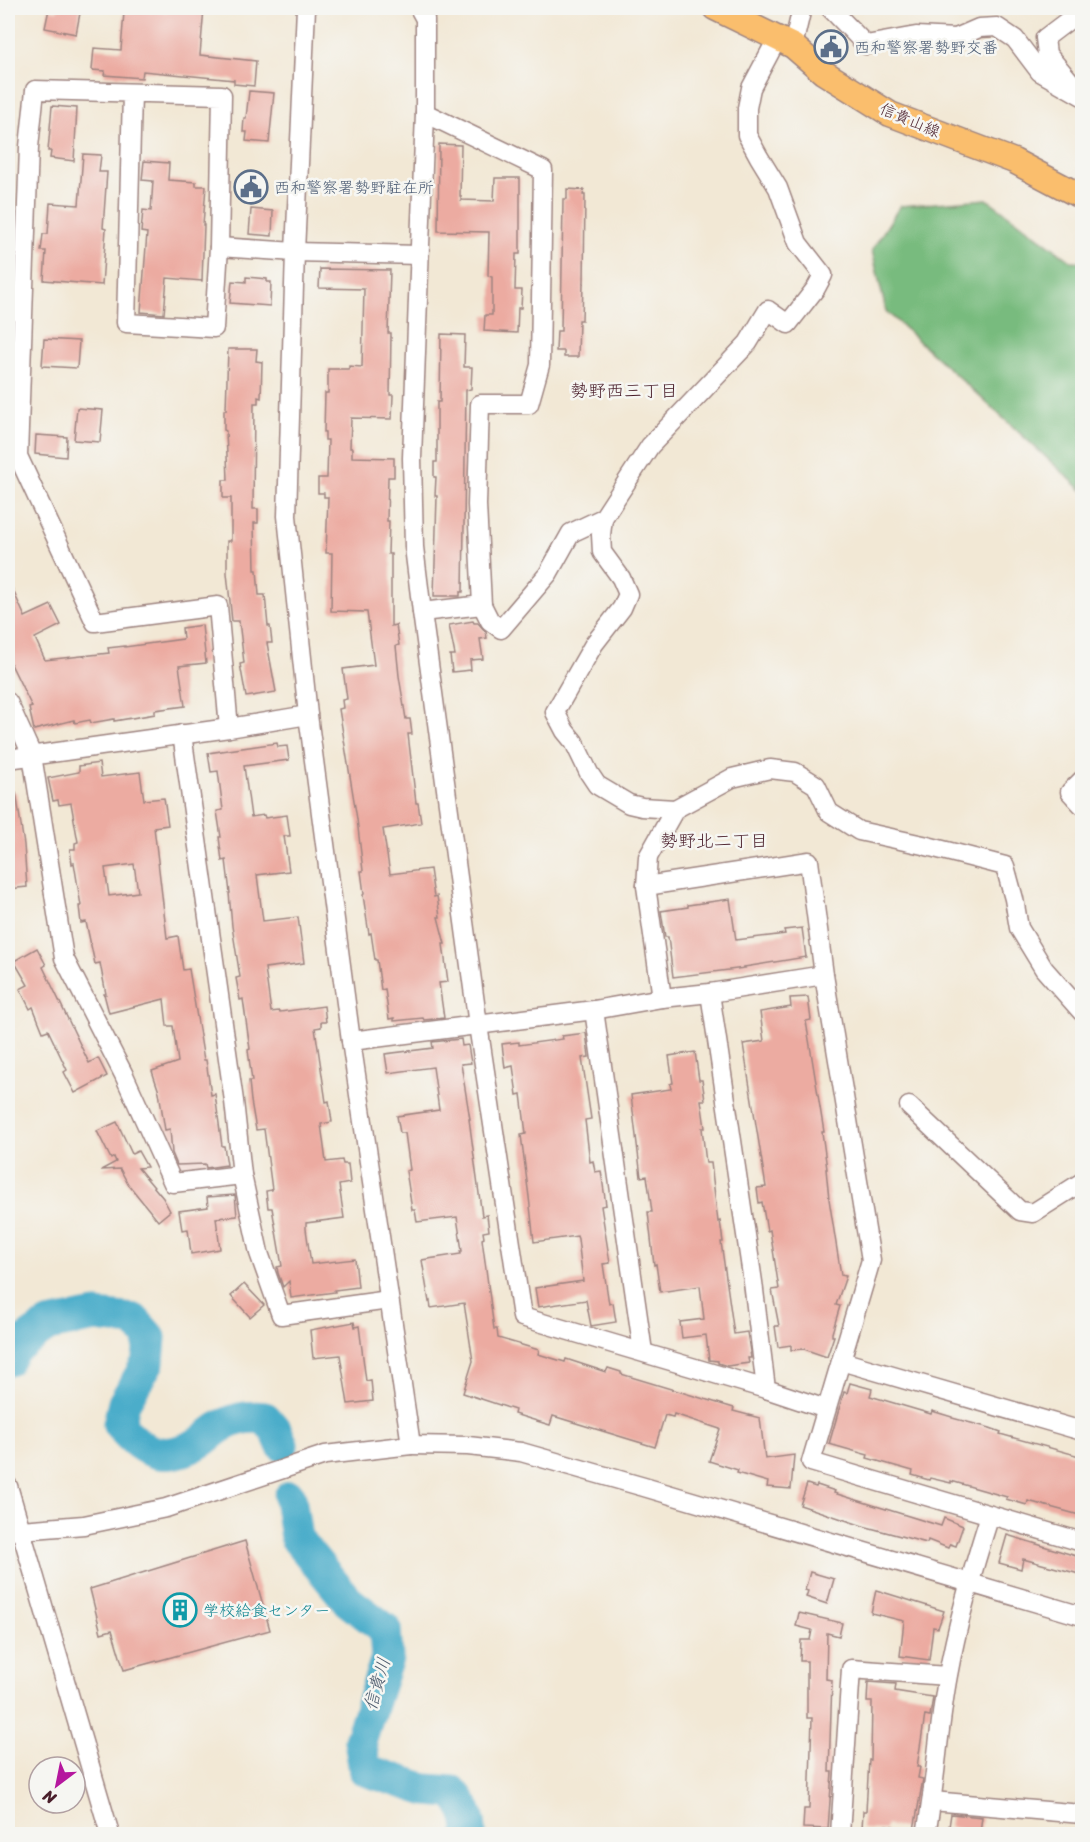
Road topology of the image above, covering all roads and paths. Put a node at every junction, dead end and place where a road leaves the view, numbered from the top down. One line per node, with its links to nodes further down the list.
1 (306, 8): 13 (street)
2 (419, 8): 10 (street)
3 (716, 8): 7 (main road, 信貴山線)
4 (802, 8): 7 (street)
5 (830, 8): 9 (street)
6 (1083, 10): 9 (street)
7 (785, 42): 11 (main road, 信貴山線); 17 (street)
8 (132, 94): 12 (street); 12 (street); 15 (street)
9 (1083, 95)
10 (425, 113): 14 (street); 18 (street)
11 (1083, 197)
12 (219, 248): 13 (street)
13 (295, 252): 14 (street); 21 (street)
14 (419, 255): 19 (street)
15 (15, 313): 16 (street)
16 (12, 432): 22 (street)
17 (603, 518): 18 (street); 28 (street)
18 (482, 605): 19 (street)
19 (422, 612): 35 (street)
20 (8, 702): 24 (street)
21 (308, 715): 22 (street); 36 (street)
22 (229, 728): 23 (street)
23 (182, 734): 24 (street); 38 (street)
24 (32, 755): 25 (street); 38 (street)
25 (8, 759)
26 (1083, 780): 27 (street)
27 (1083, 805)
28 (675, 809): 29 (street); 34 (street)
29 (646, 886): 30 (street); 32 (street)
30 (824, 975): 31 (street); 42 (street)
31 (710, 993): 32 (street); 43 (street)
32 (662, 998): 33 (street)
33 (594, 1010): 35 (street); 41 (street)
34 (1083, 1012)
35 (478, 1025): 36 (street); 41 (street)
36 (351, 1041): 40 (street)
37 (909, 1106): 39 (street)
38 (242, 1175): 40 (street)
39 (1083, 1182)
40 (389, 1300): 46 (street)
41 (643, 1352): 43 (street)
42 (841, 1361): 44 (street); 45 (street)
43 (766, 1389): 44 (street)
44 (826, 1409): 48 (street)
45 (1082, 1430)
46 (411, 1445): 49 (street); 51 (street)
47 (8, 1486): 49 (street)
48 (990, 1515): 50 (street); 51 (street)
49 (14, 1531): 56 (street)
50 (1083, 1542)
51 (968, 1584): 52 (street); 53 (street)
52 (1083, 1616)
53 (947, 1676): 54 (street); 57 (street)
54 (932, 1801): 55 (street); 58 (street)
55 (1083, 1814)
56 (110, 1834)
57 (840, 1834)
58 (926, 1834)

